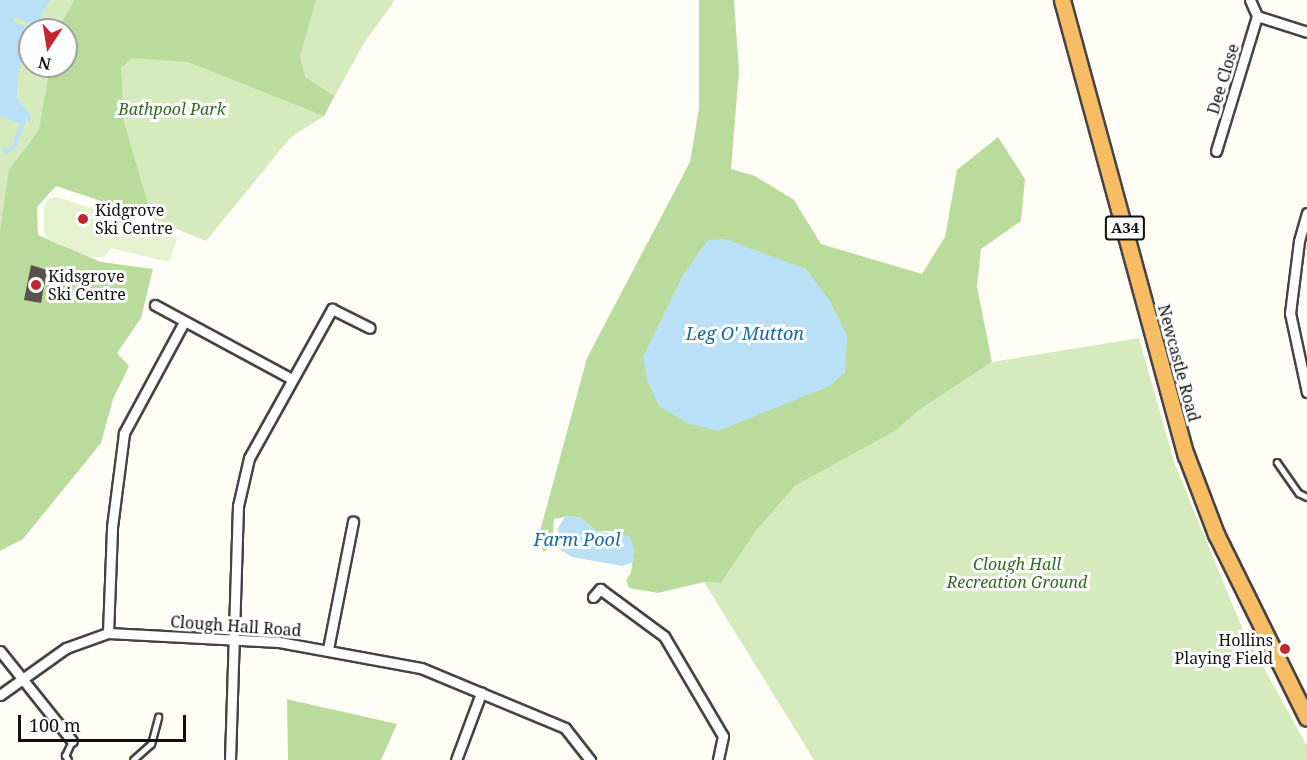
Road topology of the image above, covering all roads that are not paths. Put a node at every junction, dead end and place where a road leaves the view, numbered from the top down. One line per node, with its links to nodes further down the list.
1 (1062, 0): 26 (highway, Newcastle Road / A34)
2 (1250, 0): 3 (street)
3 (1257, 16): 4 (street); 5 (street, Dee Close)
4 (1307, 32)
5 (1216, 151)
6 (1307, 213): 7 (street)
7 (1303, 242): 11 (street)
8 (155, 305): 9 (street)
9 (184, 322): 12 (street); 18 (street)
10 (370, 328): 12 (street)
11 (1303, 366): 13 (street)
12 (290, 378): 19 (street)
13 (1307, 392)
14 (1276, 462): 15 (lane)
15 (1307, 496)
16 (353, 521): 20 (street)
17 (593, 597): 33 (street)
18 (108, 633): 19 (street, Clough Hall Road); 22 (street, Clough Hall Road)
19 (234, 638): 20 (street, Clough Hall Road); 30 (street)
20 (328, 649): 23 (street, Clough Hall Road)
21 (0, 651): 22 (street)
22 (23, 678): 24 (street, Clough Hall Road); 27 (street)
23 (481, 693): 31 (street); 32 (street, Clough Hall Road)
24 (0, 695)
25 (158, 717): 29 (lane)
26 (1307, 718)
27 (72, 741): 28 (lane)
28 (68, 760)
29 (133, 760)
30 (230, 760)
31 (456, 760)
32 (590, 760)
33 (718, 760)

